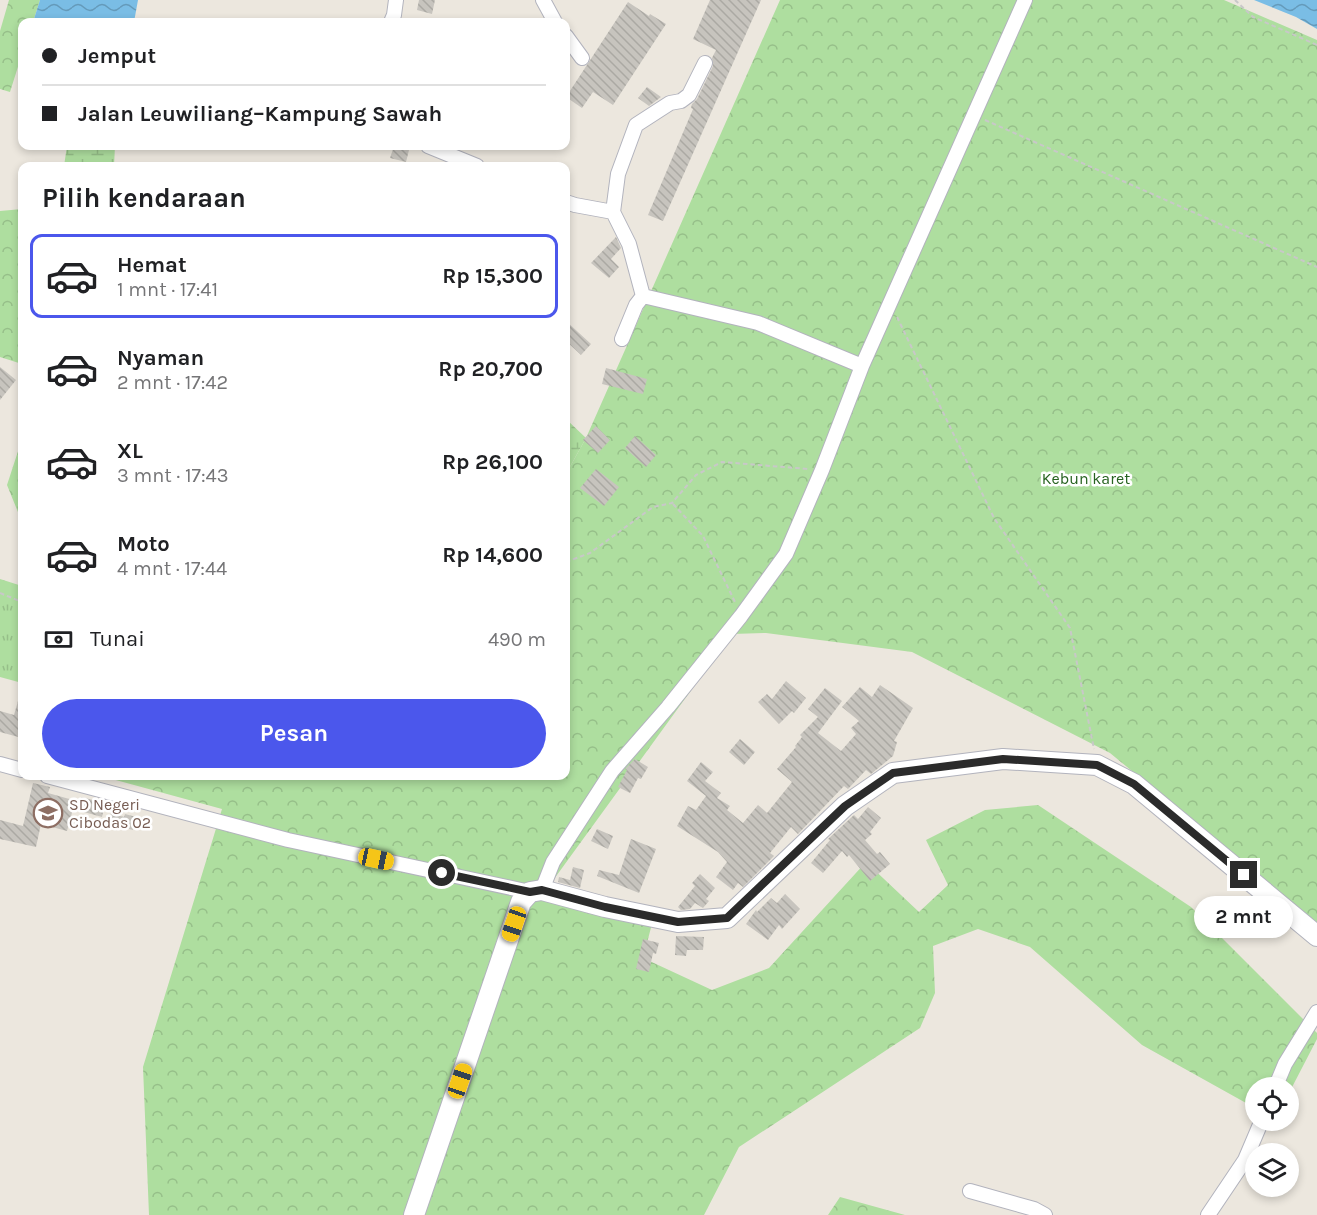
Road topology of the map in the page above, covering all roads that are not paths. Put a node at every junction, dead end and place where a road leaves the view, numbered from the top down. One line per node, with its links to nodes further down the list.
1 (396, 0): 4 (street)
2 (543, 0): 5 (street)
3 (1025, 0): 15 (street)
4 (393, 18)
5 (553, 18)
6 (570, 42): 7 (street)
7 (582, 58)
8 (705, 63): 12 (street)
9 (438, 150): 10 (street)
10 (467, 162)
11 (570, 203): 12 (street)
12 (613, 212): 13 (street)
13 (643, 296): 14 (street); 15 (street)
14 (622, 339)
15 (862, 366): 19 (street)
16 (0, 764): 17 (street)
17 (18, 769)
18 (61, 780): 19 (street)
19 (536, 891): 20 (main road); 25 (main road)
20 (1317, 936)
21 (1317, 1012): 22 (street)
22 (1280, 1077)
23 (1257, 1131): 27 (street)
24 (970, 1191): 26 (street)
25 (414, 1215)
26 (1045, 1215)
27 (1208, 1215)

